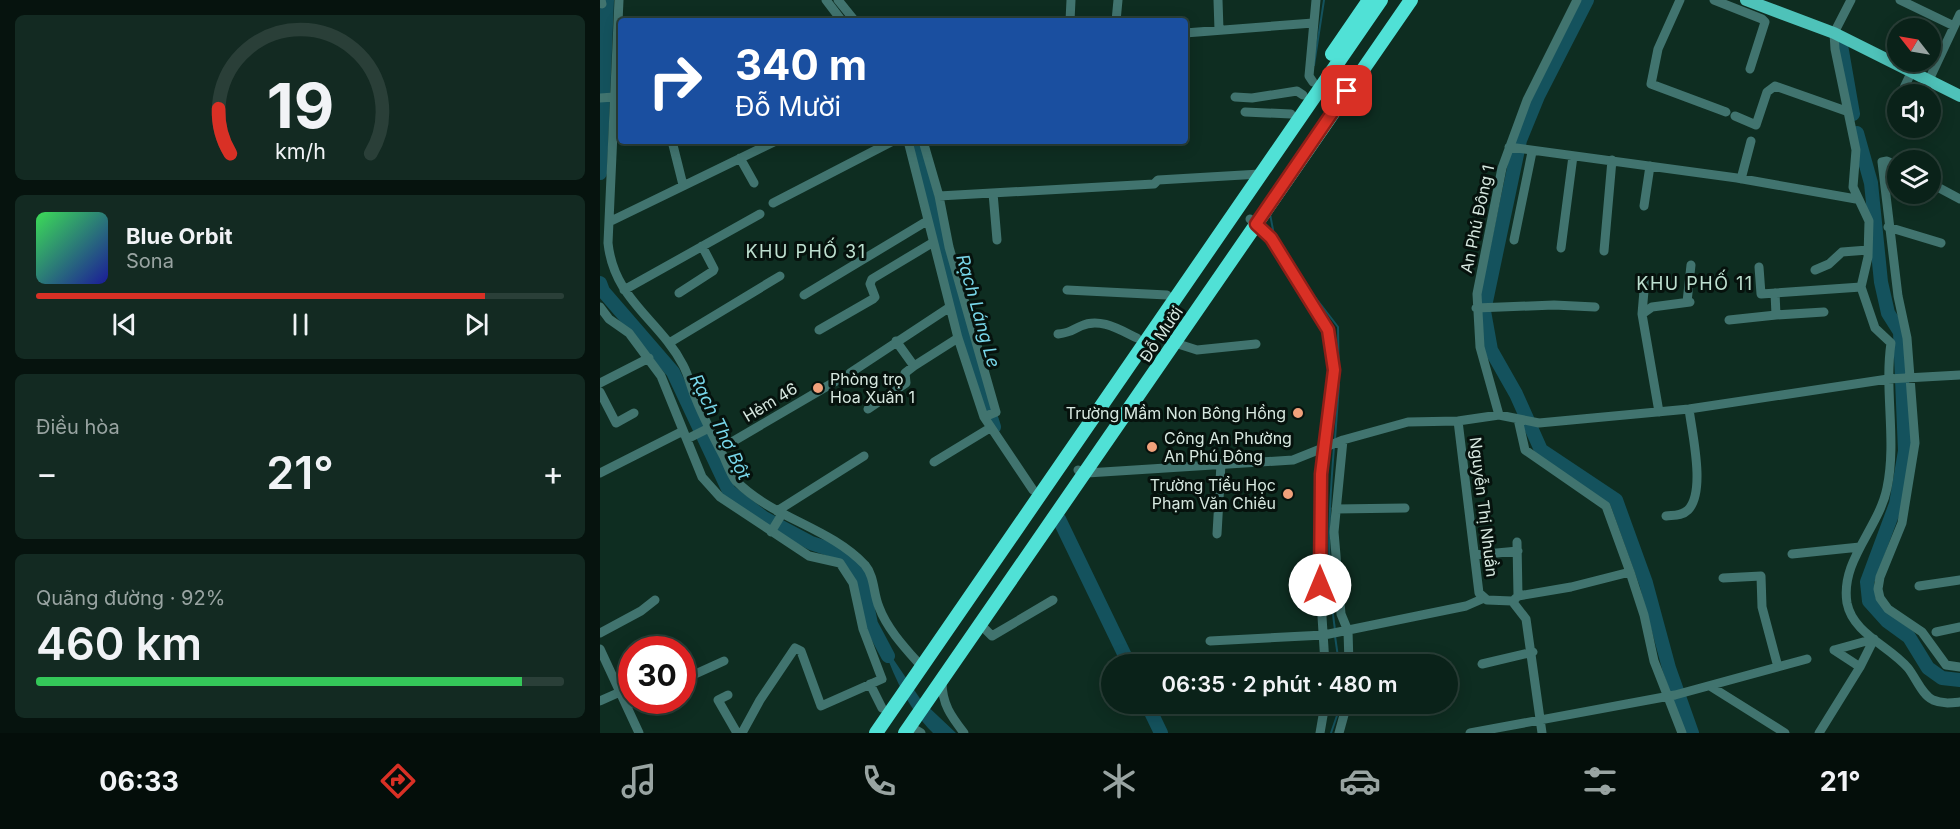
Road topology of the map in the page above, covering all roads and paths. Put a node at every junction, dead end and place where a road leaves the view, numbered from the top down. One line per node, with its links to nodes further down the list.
1 (619, 0): 19 (street)
2 (826, 0): 20 (street)
3 (838, 0): 21 (street)
4 (1071, 0): 22 (street)
5 (1118, 0): 23 (street)
6 (1218, 0): 27 (street)
7 (1316, 0): 25 (street)
8 (1369, 0): 32 (highway, Đỗ Mười)
9 (1381, 0): 58 (highway, Đỗ Mười)
10 (1401, 0): 71 (highway, Đỗ Mười)
11 (1411, 0): 71 (highway, Đỗ Mười)
12 (1577, 0): 51 (street, An Phú Đông 1)
13 (1680, 0): 40 (street)
14 (1714, 0): 30 (street)
15 (1746, 0): 29 (main road)
16 (1851, 0): 29 (street)
17 (1900, 0): 26 (street)
18 (1960, 14): 26 (street)
19 (618, 18)
20 (840, 18)
21 (853, 18)
22 (1068, 18)
23 (1116, 18)
24 (618, 19): 37 (street)
25 (1313, 23): 27 (street); 32 (street)
26 (1954, 26): 33 (street)
27 (1219, 30): 28 (street)
28 (1188, 33)
29 (1834, 33): 31 (main road); 40 (street)
30 (1750, 69)
31 (1911, 73): 33 (main road); 34 (street)
32 (1313, 82): 35 (highway, Đỗ Mười)
33 (1928, 82): 36 (main road)
34 (1906, 84)
35 (1304, 96): 38 (street); 42 (highway, Đỗ Mười)
36 (1960, 96)
37 (614, 97): 39 (street); 45 (street)
38 (1235, 97)
39 (600, 98)
40 (1846, 111): 65 (street)
41 (1245, 112): 42 (street)
42 (1291, 114): 58 (highway, Đỗ Mười)
43 (1751, 141): 59 (street)
44 (600, 143): 45 (street)
45 (612, 143): 72 (street)
46 (673, 144): 61 (street)
47 (770, 144): 54 (street)
48 (887, 144): 67 (street)
49 (911, 144): 70 (street)
50 (924, 144): 64 (street)
51 (1513, 148): 52 (street); 96 (street, An Phú Đông 1)
52 (1530, 152): 53 (street); 75 (street)
53 (1573, 156): 55 (street); 79 (street)
54 (740, 158): 60 (street); 61 (street)
55 (1612, 160): 57 (street); 81 (street)
56 (1887, 160): 73 (street)
57 (1650, 166): 59 (street); 68 (street)
58 (1255, 174): 63 (street); 93 (highway, Đỗ Mười); 169 (highway, Đỗ Mười)
59 (1741, 179): 65 (street)
60 (754, 183)
61 (682, 185): 72 (street)
62 (1941, 189): 66 (street)
63 (993, 193): 64 (street); 74 (street)
64 (939, 196): 124 (street)
65 (1856, 198): 80 (street)
66 (1960, 199)
67 (772, 203)
68 (1644, 206)
69 (760, 214): 78 (street)
70 (927, 221): 76 (street); 92 (street)
71 (1253, 221): 108 (highway, Đỗ Mười); 130 (street); 135 (highway, Đỗ Mười)
72 (609, 222): 88 (street)
73 (1888, 226): 77 (street); 114 (street)
74 (997, 240)
75 (1514, 240)
76 (932, 243): 95 (street); 102 (street)
77 (1941, 243)
78 (702, 246): 88 (street); 90 (street)
79 (1561, 248)
80 (1868, 250): 84 (street); 87 (street)
81 (1604, 251)
82 (1691, 265): 99 (street)
83 (1759, 267): 91 (street)
84 (1815, 270)
85 (780, 276): 107 (street)
86 (1645, 279): 99 (street)
87 (1861, 287): 91 (street); 115 (street)
88 (624, 290): 107 (street)
89 (1066, 290): 93 (street)
90 (679, 293)
91 (1775, 293): 100 (street)
92 (804, 295)
93 (1167, 295): 105 (highway, Đỗ Mười)
94 (600, 307): 110 (street)
95 (950, 307): 104 (street); 106 (street)
96 (1479, 307): 97 (street); 123 (street, An Phú Đông 1)
97 (1595, 307)
98 (1824, 312): 100 (street)
99 (1642, 314): 121 (street)
100 (1776, 315): 101 (street)
101 (1730, 320)
102 (819, 330)
103 (1058, 334): 105 (street)
104 (958, 338): 111 (street); 124 (street)
105 (1137, 338): 137 (highway, Đỗ Mười)
106 (896, 341): 111 (street); 112 (street)
107 (669, 343): 127 (street)
108 (1175, 343): 109 (street); 135 (highway, Đỗ Mười)
109 (1256, 344)
110 (649, 358): 117 (street); 129 (street)
111 (914, 366): 119 (street)
112 (850, 373)
113 (1960, 375): 114 (street)
114 (1908, 377): 115 (street); 173 (street)
115 (1890, 379): 120 (street); 144 (street)
116 (836, 381): 131 (street, Hẻm 46)
117 (600, 383)
118 (600, 392): 122 (street)
119 (868, 409)
120 (1689, 409): 121 (street); 141 (street)
121 (1659, 412): 125 (street)
122 (634, 413)
123 (1499, 415): 125 (street); 126 (street)
124 (984, 417): 128 (street)
125 (1521, 419): 147 (street)
126 (1458, 421): 130 (street, Nguyễn Thị Nhuần); 146 (street, Nguyễn Thị Nhuần)
127 (709, 428): 129 (street); 131 (street)
128 (990, 428): 133 (street); 137 (street)
129 (685, 435): 136 (street); 142 (street)
130 (1334, 443): 134 (street, Nguyễn Thị Nhuần); 139 (street); 160 (street)
131 (720, 449): 140 (street)
132 (864, 456): 140 (street)
133 (934, 462)
134 (1221, 464): 135 (street, Nguyễn Thị Nhuần); 143 (street)
135 (1082, 471): 155 (highway, Đỗ Mười); 179 (highway, Đỗ Mười)
136 (600, 473)
137 (1033, 490): 169 (highway, Đỗ Mười)
138 (1405, 508): 139 (street)
139 (1336, 509): 157 (street)
140 (780, 512): 142 (street); 169 (street)
141 (1666, 516)
142 (771, 532): 180 (street)
143 (1216, 534)
144 (1860, 547): 145 (street); 161 (street)
145 (1792, 554)
146 (1475, 555): 151 (street); 152 (street, Nguyễn Thị Nhuần)
147 (1630, 572): 151 (street, Nguyễn Thị Nhuần); 185 (street)
148 (1723, 578): 171 (street)
149 (1960, 580): 150 (street)
150 (1919, 586)
151 (1515, 598): 152 (street, Nguyễn Thị Nhuần); 164 (street)
152 (1482, 599): 157 (street)
153 (655, 600): 159 (street)
154 (1053, 600): 155 (street)
155 (980, 624): 179 (highway, Đỗ Mười)
156 (1960, 627): 158 (street)
157 (1346, 631): 160 (street); 166 (street)
158 (1936, 632)
159 (600, 633)
160 (1326, 635): 162 (street); 165 (street)
161 (1874, 639): 172 (street); 172 (street); 187 (street)
162 (1210, 641)
163 (600, 649): 174 (street)
164 (1533, 652): 170 (street); 192 (street)
165 (1325, 654)
166 (1348, 654)
167 (1806, 659): 171 (street)
168 (724, 662): 176 (street)
169 (917, 663): 188 (highway)
170 (1482, 664)
171 (1778, 667): 182 (street)
172 (1860, 667): 207 (street)
173 (1960, 667)
174 (609, 668): 175 (street); 178 (street)
175 (600, 673)
176 (696, 674)
177 (618, 679): 178 (street)
178 (615, 681): 181 (street)
179 (938, 681): 193 (highway); 200 (street)
180 (870, 684): 188 (street); 196 (street)
181 (618, 686)
182 (1710, 686): 185 (street); 206 (street)
183 (618, 693): 186 (street)
184 (728, 695): 195 (street)
185 (1673, 696): 192 (street); 205 (street)
186 (600, 701)
187 (1960, 702)
188 (889, 704): 197 (highway); 198 (highway)
189 (631, 714): 194 (street)
190 (1323, 714): 201 (street)
191 (1344, 714): 202 (street)
192 (1541, 720): 203 (street); 204 (street)
193 (911, 726): 199 (highway)
194 (639, 733)
195 (737, 733)
196 (742, 733)
197 (865, 733)
198 (876, 733)
199 (896, 733)
200 (964, 733)
201 (1320, 733)
202 (1339, 733)
203 (1470, 733)
204 (1542, 733)
205 (1682, 733)
206 (1785, 733)
207 (1819, 733)

